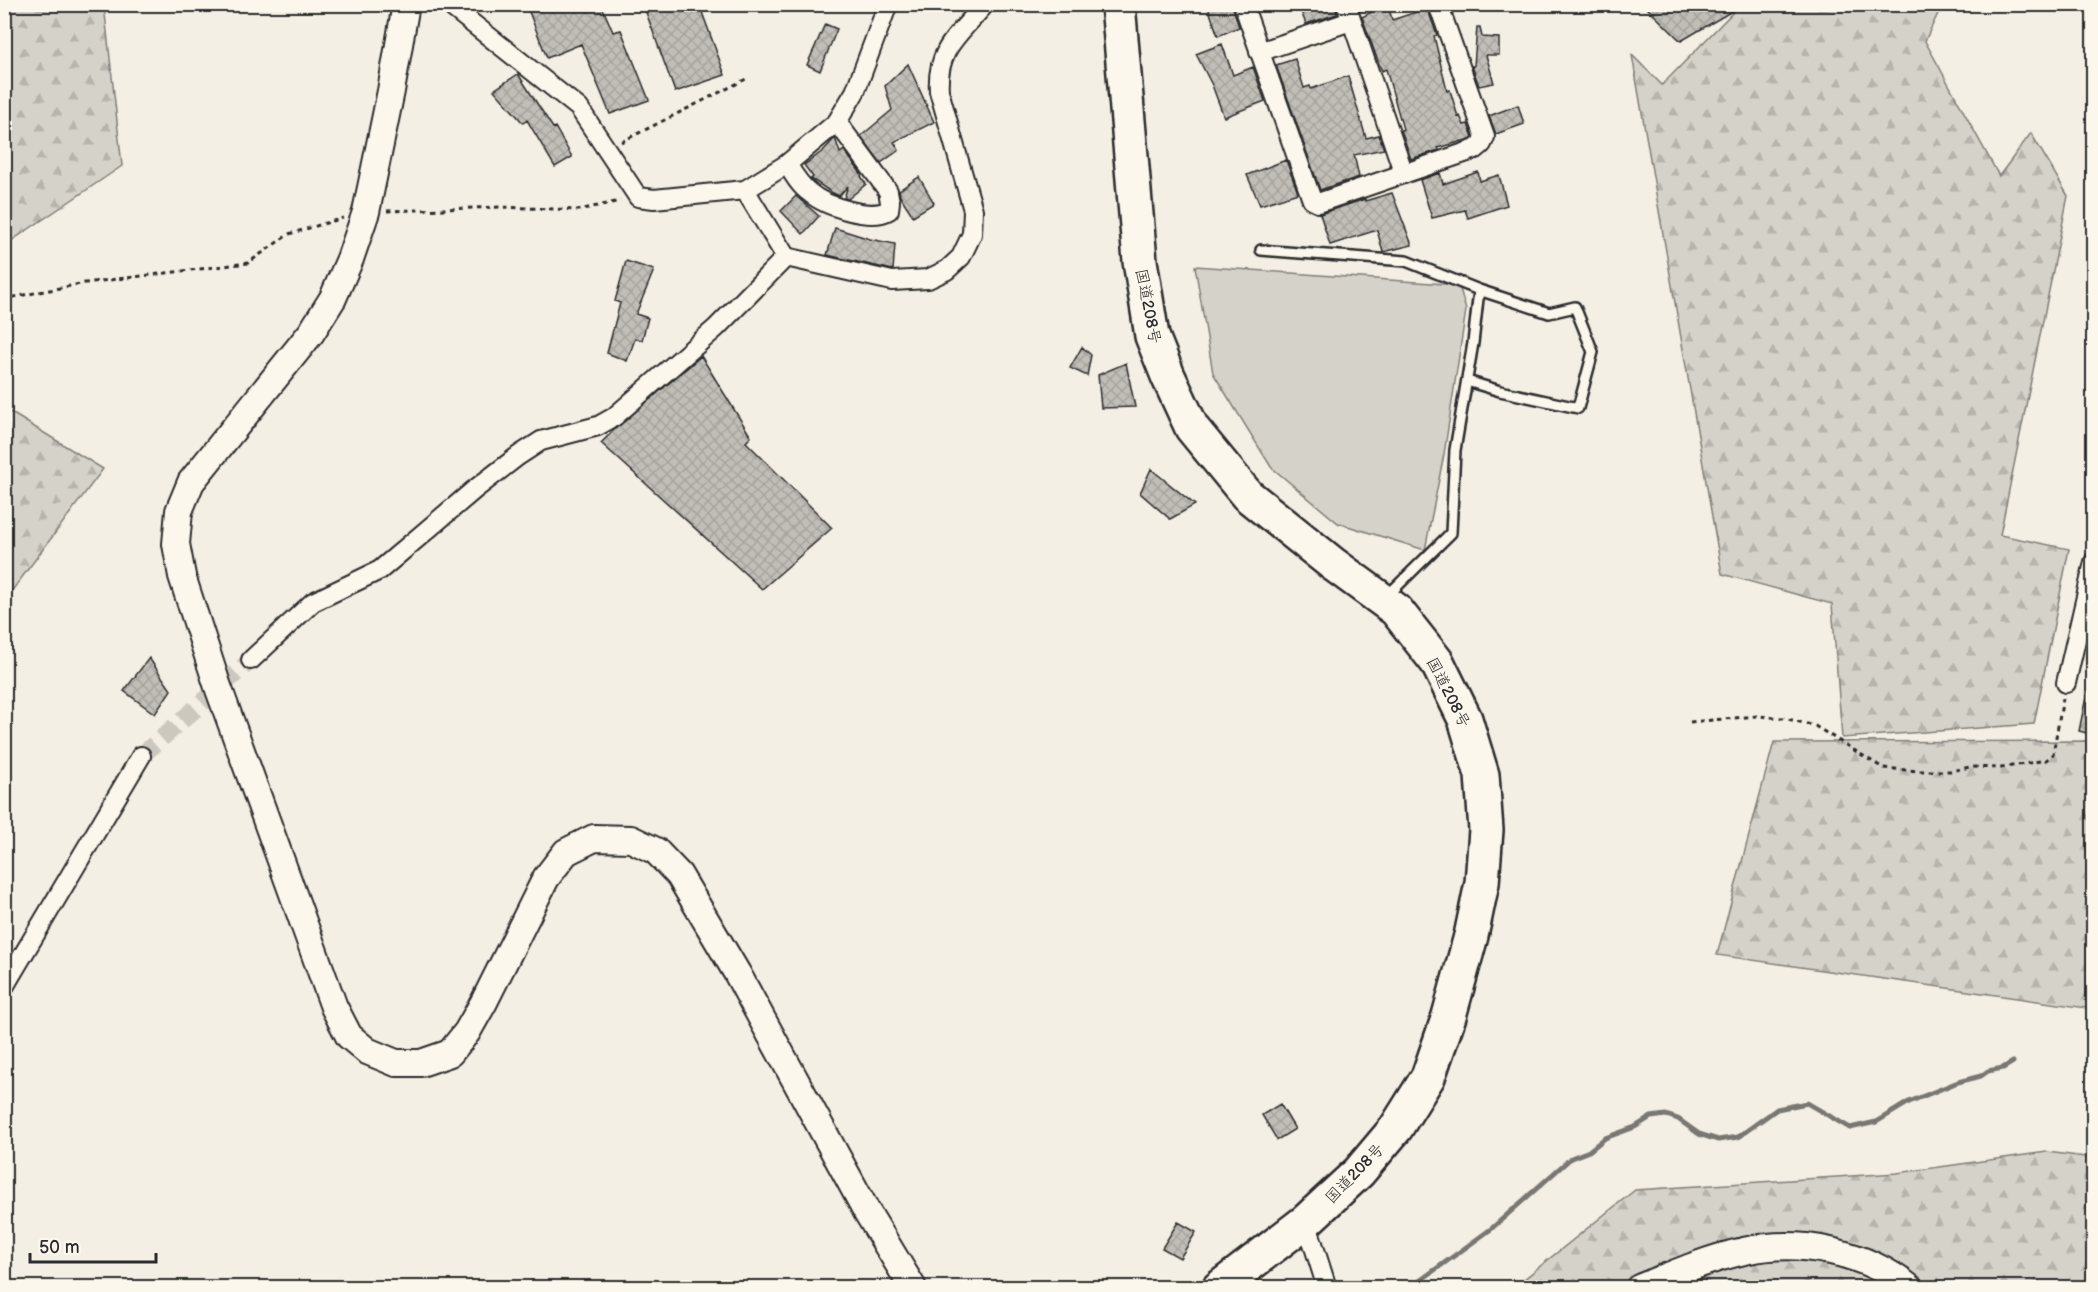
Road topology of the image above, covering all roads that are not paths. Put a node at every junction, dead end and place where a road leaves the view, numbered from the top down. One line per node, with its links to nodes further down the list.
1 (406, 4): 25 (street)
2 (448, 4): 13 (street)
3 (888, 4): 10 (street)
4 (985, 4): 15 (street)
5 (1118, 4): 19 (highway, 国道208号)
6 (1243, 4): 9 (street)
7 (1435, 4): 12 (street)
8 (1348, 13): 9 (street); 12 (street)
9 (1259, 52): 12 (street)
10 (837, 122): 11 (street); 11 (street)
11 (787, 164): 13 (street)
12 (1404, 174)
13 (745, 190): 15 (street)
14 (1261, 250): 16 (lane)
15 (786, 256): 20 (street)
16 (1479, 290): 17 (lane); 17 (lane)
17 (1467, 381): 19 (lane)
18 (2094, 562): 21 (street)
19 (1383, 600): 24 (highway, 国道208号)
20 (251, 660)
21 (2066, 683)
22 (141, 756): 23 (street)
23 (4, 987)
24 (1306, 1221): 26 (highway, 国道208号); 27 (street)
25 (913, 1287)
26 (1219, 1287)
27 (1326, 1287)
28 (1639, 1287): 29 (street)
29 (1910, 1287)

